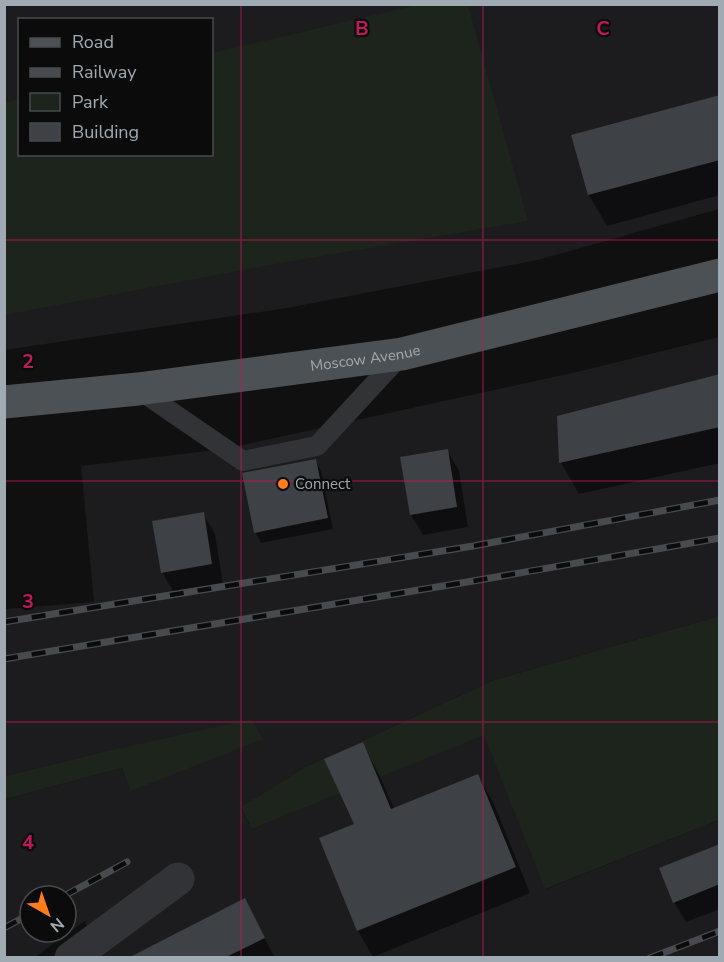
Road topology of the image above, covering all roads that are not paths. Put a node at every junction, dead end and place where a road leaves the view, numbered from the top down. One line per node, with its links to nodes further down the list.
1 (720, 275): 2 (main road, Moscow Avenue)
2 (402, 354): 3 (main road, Moscow Avenue); 3 (lane)
3 (138, 389): 4 (main road, Moscow Avenue)
4 (4, 402)
5 (178, 879): 6 (street)
6 (71, 957)

